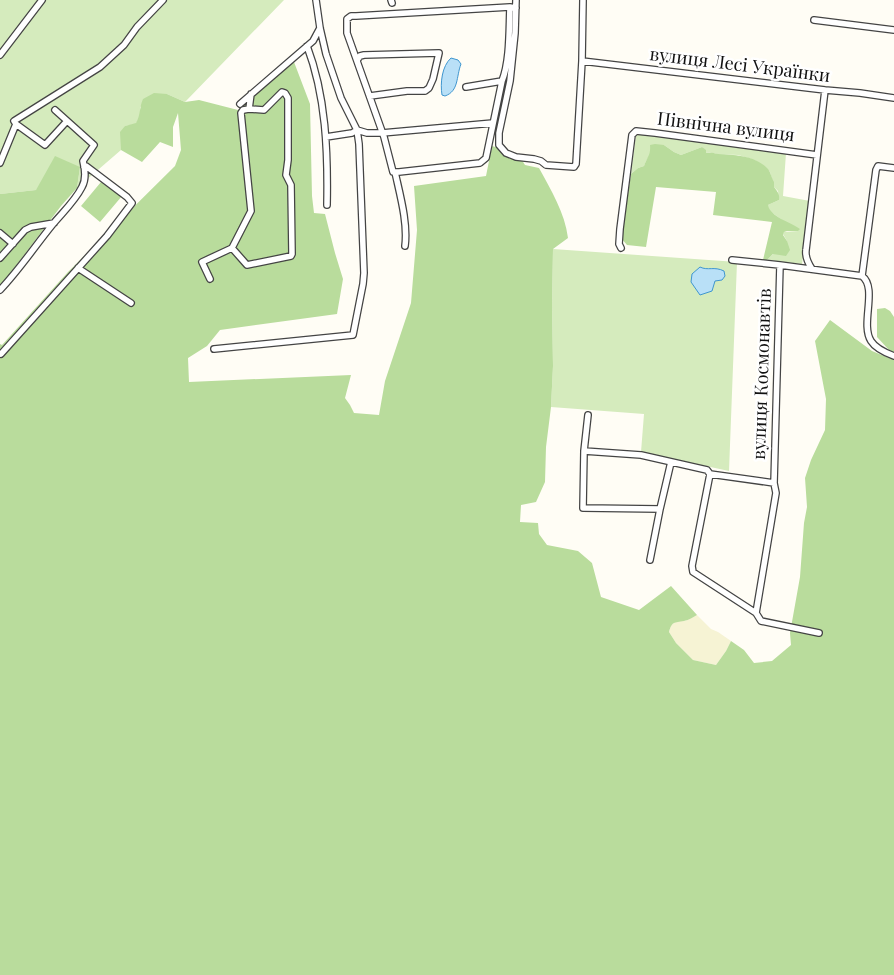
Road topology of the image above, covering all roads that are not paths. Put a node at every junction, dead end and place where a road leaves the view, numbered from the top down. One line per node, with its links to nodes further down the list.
1 (42, 0): 11 (street)
2 (163, 0): 25 (street)
3 (316, 0): 8 (street)
4 (516, 0): 6 (street)
5 (583, 0): 13 (street)
6 (513, 8): 12 (street); 13 (street); 14 (street)
7 (814, 20): 9 (street)
8 (320, 28): 10 (street); 26 (street)
9 (894, 30)
10 (307, 46): 17 (street); 28 (street)
11 (0, 55)
12 (357, 60): 18 (street); 18 (street)
13 (582, 61): 16 (street, вулиця Лесі Українки)
14 (502, 81): 15 (street); 24 (street)
15 (466, 87)
16 (826, 90): 19 (street, вулиця Лесі Українки); 29 (street)
17 (252, 94): 20 (street); 21 (street)
18 (370, 96): 27 (street)
19 (894, 98)
20 (240, 104)
21 (249, 109): 39 (street); 39 (street)
22 (55, 110): 23 (street)
23 (67, 121): 25 (street); 31 (street)
24 (493, 123): 27 (street); 33 (street)
25 (16, 124): 30 (street)
26 (357, 130): 27 (street); 28 (street); 50 (street)
27 (382, 133): 33 (street)
28 (326, 137): 34 (street)
29 (817, 155): 40 (street, Північна вулиця); 45 (street)
30 (0, 162)
31 (84, 167): 35 (street); 44 (street)
32 (894, 168): 46 (street)
33 (395, 172): 38 (street)
34 (327, 205)
35 (54, 223): 37 (street); 48 (street)
36 (0, 233): 37 (street)
37 (13, 244): 41 (street)
38 (405, 246)
39 (232, 248): 47 (street)
40 (621, 248)
41 (0, 258)
42 (732, 260): 43 (street)
43 (780, 265): 45 (street); 57 (street, вулиця Космонавтів)
44 (78, 268): 49 (street); 51 (street)
45 (812, 269): 46 (street)
46 (862, 276): 52 (street)
47 (210, 279)
48 (0, 290)
49 (131, 303)
50 (214, 349)
51 (1, 354)
52 (894, 356)
53 (588, 415): 54 (street)
54 (584, 451): 55 (street); 58 (street)
55 (671, 462): 56 (street); 58 (street)
56 (710, 474): 57 (street); 60 (street)
57 (774, 483): 60 (street, вулиця Космонавтів)
58 (660, 509): 59 (street)
59 (650, 560)
60 (756, 613): 61 (street)
61 (819, 633)

